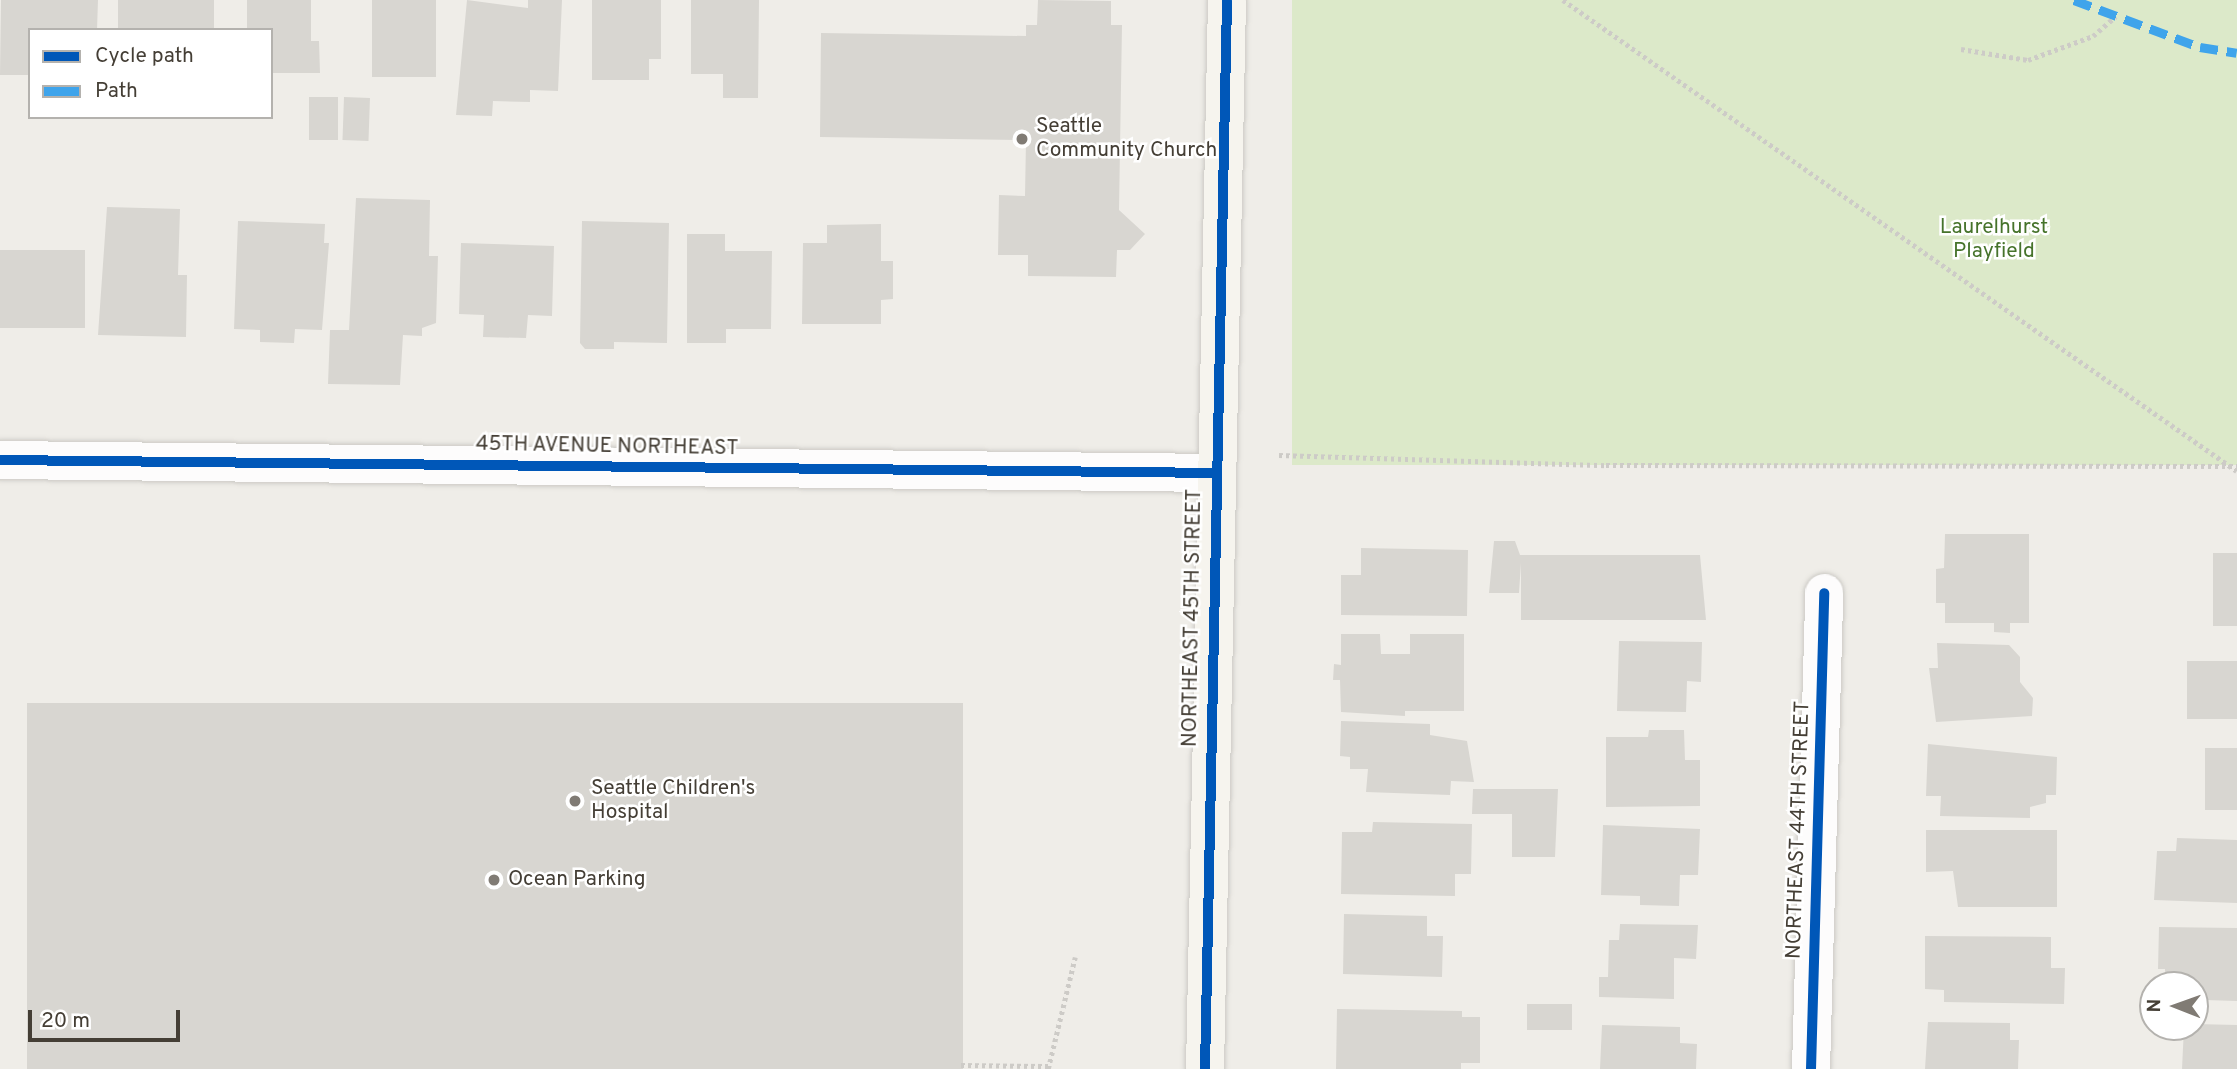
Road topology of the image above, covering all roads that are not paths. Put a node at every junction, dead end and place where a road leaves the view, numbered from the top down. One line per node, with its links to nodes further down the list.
1 (1227, 0): 3 (street, NORTHEAST 45TH STREET)
2 (0, 460): 3 (street, 45TH AVENUE NORTHEAST)
3 (1214, 473): 5 (street, NORTHEAST 45TH STREET)
4 (1824, 593): 6 (street, NORTHEAST 44TH STREET)
5 (1205, 1069)
6 (1811, 1069)

